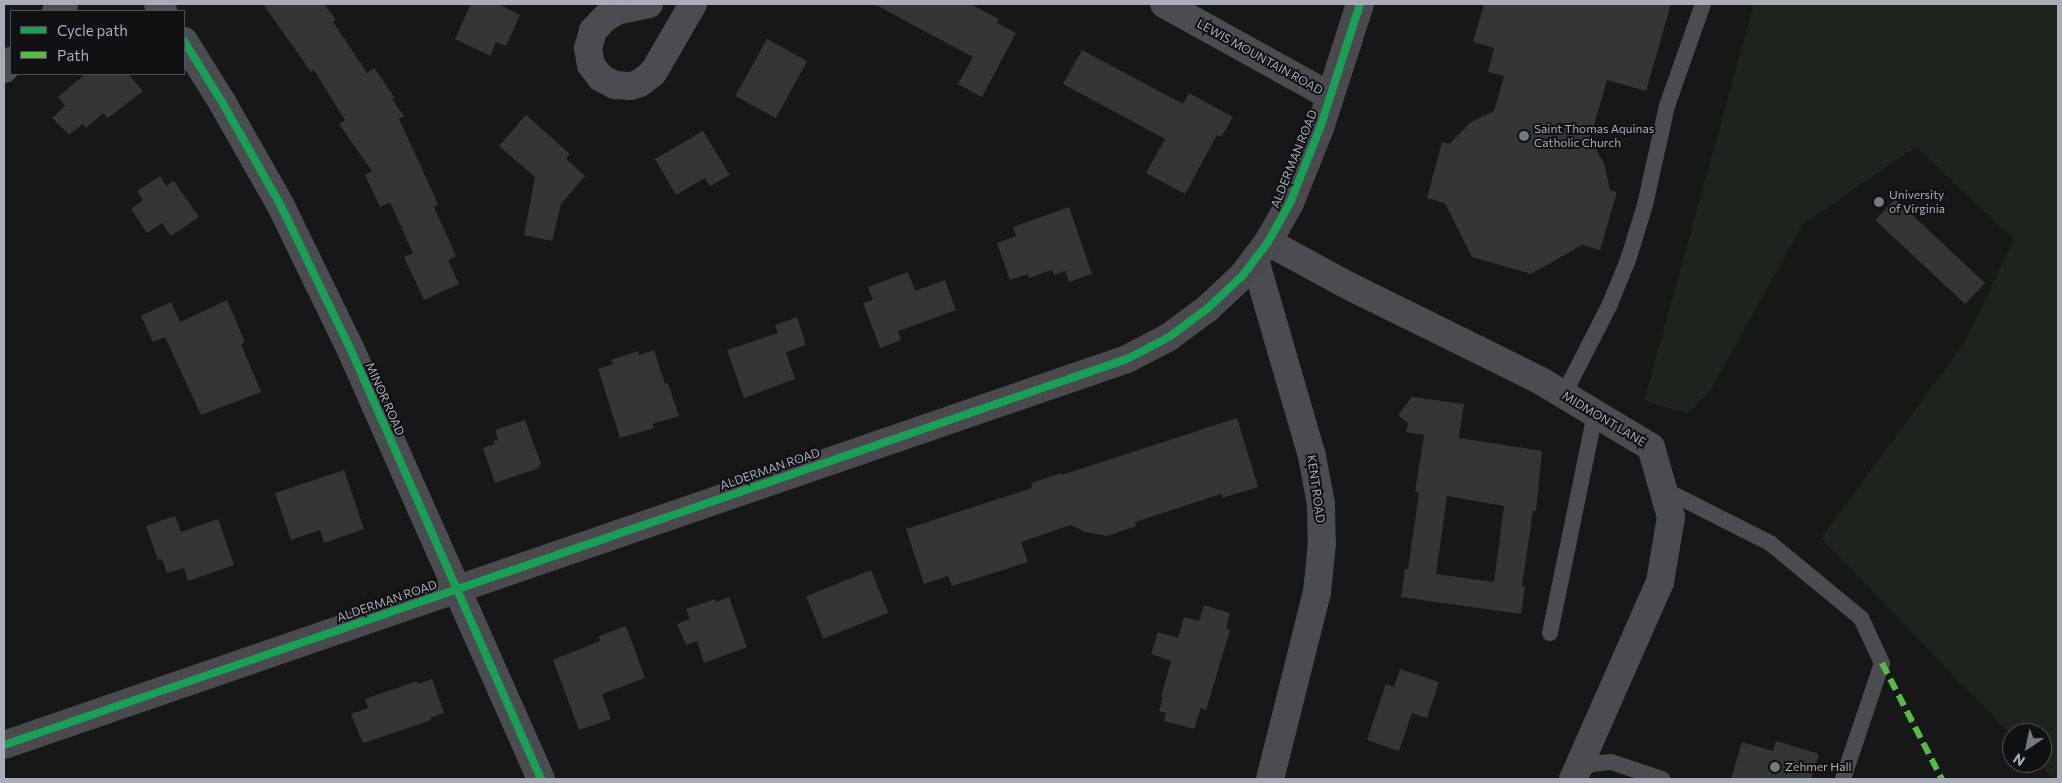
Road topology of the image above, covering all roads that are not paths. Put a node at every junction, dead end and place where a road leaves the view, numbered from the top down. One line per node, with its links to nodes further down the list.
1 (649, 4): 2 (street)
2 (693, 4)
3 (1164, 4): 7 (street, LEWIS MOUNTAIN ROAD)
4 (1360, 4): 7 (main road, ALDERMAN ROAD)
5 (1703, 4): 9 (lane)
6 (185, 43): 12 (street, MINOR ROAD)
7 (1330, 96): 8 (main road, ALDERMAN ROAD)
8 (1261, 251): 9 (street, MIDMONT LANE); 12 (main road, ALDERMAN ROAD); 18 (street, KENT ROAD)
9 (1564, 394): 10 (street, MIDMONT LANE)
10 (1595, 413): 11 (street, MIDMONT LANE); 13 (lane)
11 (1663, 489): 16 (street, MIDMONT LANE); 20 (lane)
12 (456, 589): 14 (main road, ALDERMAN ROAD); 17 (street, MINOR ROAD)
13 (1550, 633)
14 (4, 745)
15 (1611, 762): 16 (lane); 16 (lane); 19 (lane)
16 (1583, 763)
17 (541, 779)
18 (1270, 779)
19 (1662, 779)
20 (1843, 779)

